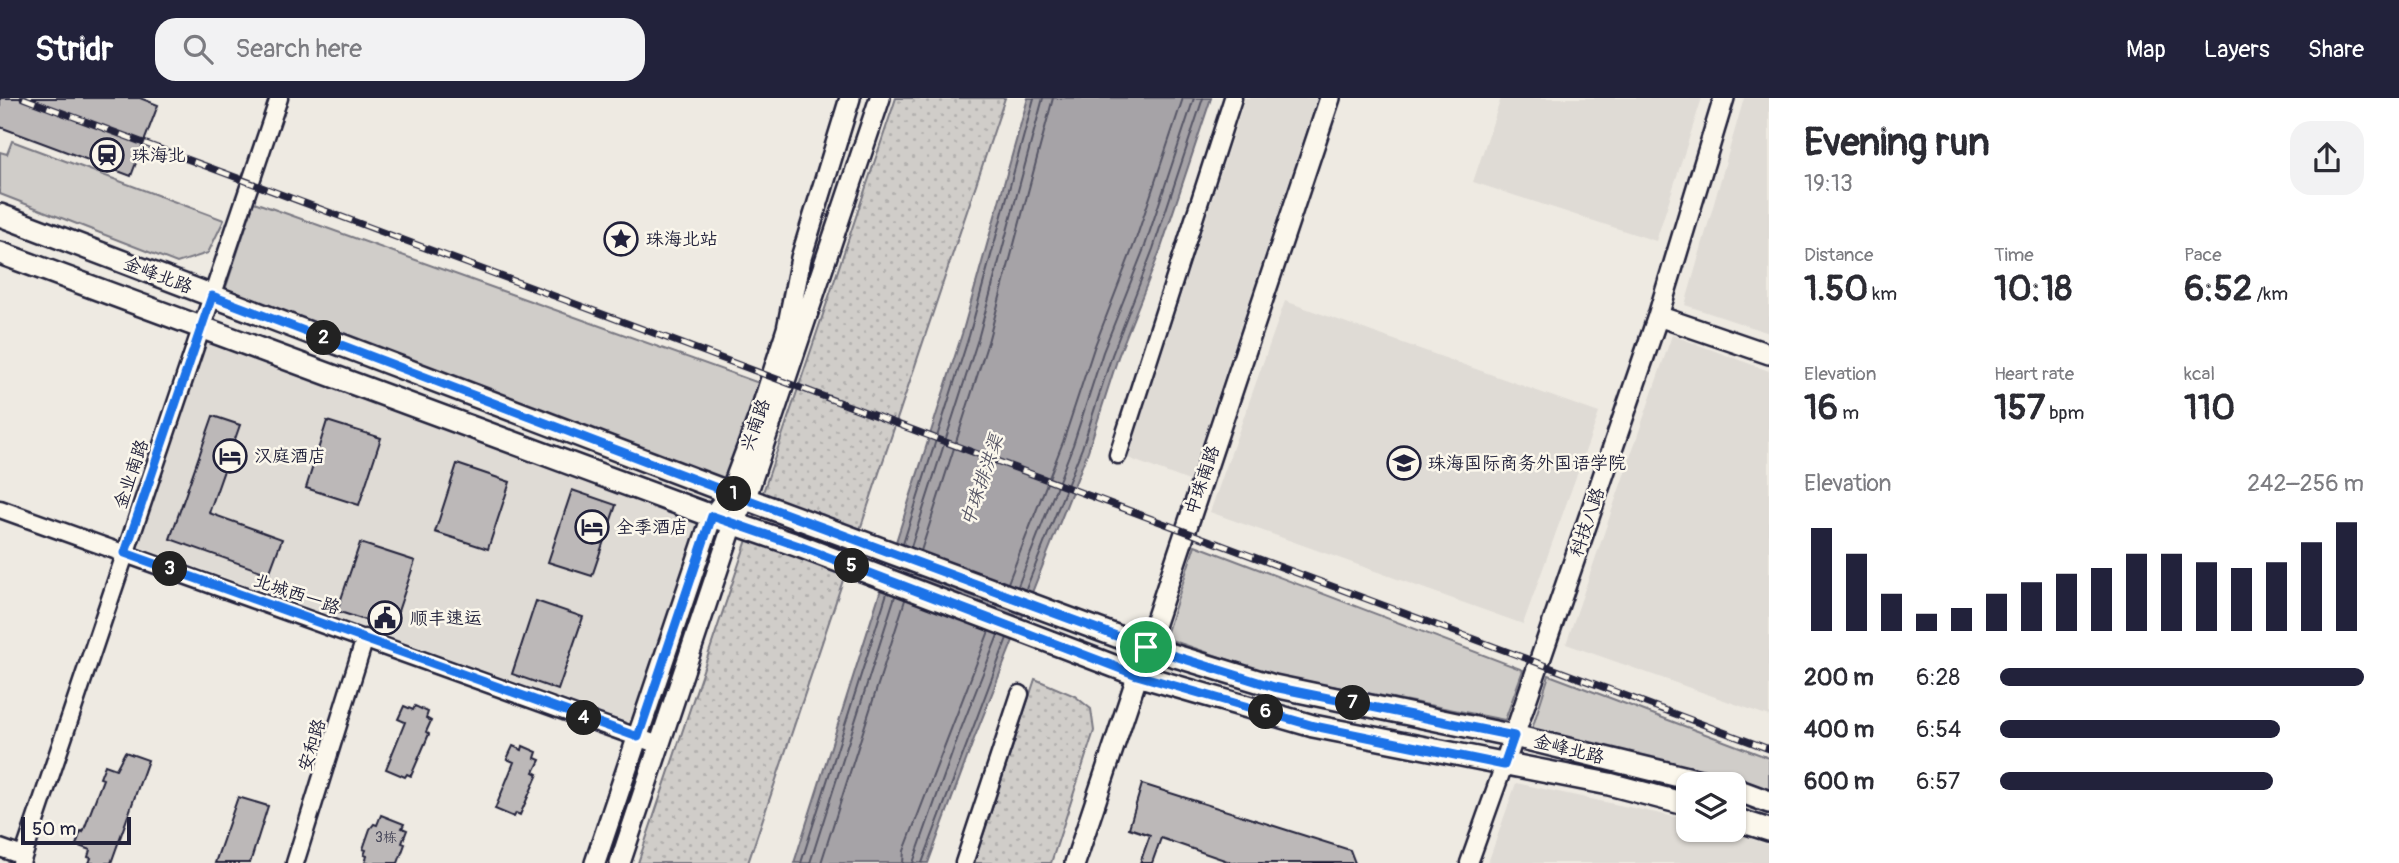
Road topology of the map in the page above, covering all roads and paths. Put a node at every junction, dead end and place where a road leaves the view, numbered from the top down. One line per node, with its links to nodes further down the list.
1 (279, 98): 9 (street, 金业南路)
2 (850, 98): 14 (street, 兴南路)
3 (1233, 98): 13 (street)
4 (1331, 98): 20 (street, 中珠南路)
5 (1724, 98): 10 (street, 科技八路)
6 (874, 100): 14 (street, 兴南路)
7 (0, 215): 9 (main road, 金峰北路)
8 (0, 253): 11 (main road, 金峰北路)
9 (212, 296): 11 (street, 金业南路); 14 (main road, 金峰北路)
10 (1658, 316): 12 (street); 23 (street, 科技八路)
11 (201, 327): 16 (main road, 金峰北路); 18 (street, 金业南路)
12 (1769, 354)
13 (1118, 455)
14 (738, 495): 16 (street, 兴南路); 17 (street, 兴南路); 20 (main road, 金峰北路)
15 (0, 509): 18 (street, 北城西一路)
16 (712, 516): 17 (main road, 金峰北路); 24 (street, 兴南路)
17 (733, 524): 21 (main road, 金峰北路); 25 (street, 兴南路)
18 (125, 553): 19 (street, 北城西一路); 34 (street, 金业南路)
19 (365, 638): 24 (street, 北城西一路); 35 (street, 安和路)
20 (1146, 647): 21 (street, 中珠南路); 23 (main road, 金峰北路)
21 (1137, 675): 26 (main road, 金峰北路); 39 (street, 中珠南路)
22 (1020, 694): 38 (street)
23 (1514, 736): 26 (street, 科技八路); 27 (main road, 金峰北路)
24 (638, 737): 25 (street, 北城西一路); 36 (street, 兴南路)
25 (659, 745): 37 (street, 兴南路)
26 (1504, 765): 29 (main road, 金峰北路); 40 (street, 科技八路)
27 (1676, 775)
28 (1746, 793): 30 (main road)
29 (1676, 802)
30 (1769, 802)
31 (1746, 823): 32 (main road)
32 (1769, 830)
33 (0, 848): 34 (street)
34 (22, 859)
35 (295, 863)
36 (595, 863)
37 (620, 863)
38 (964, 863)
39 (1075, 863)
40 (1469, 863)

